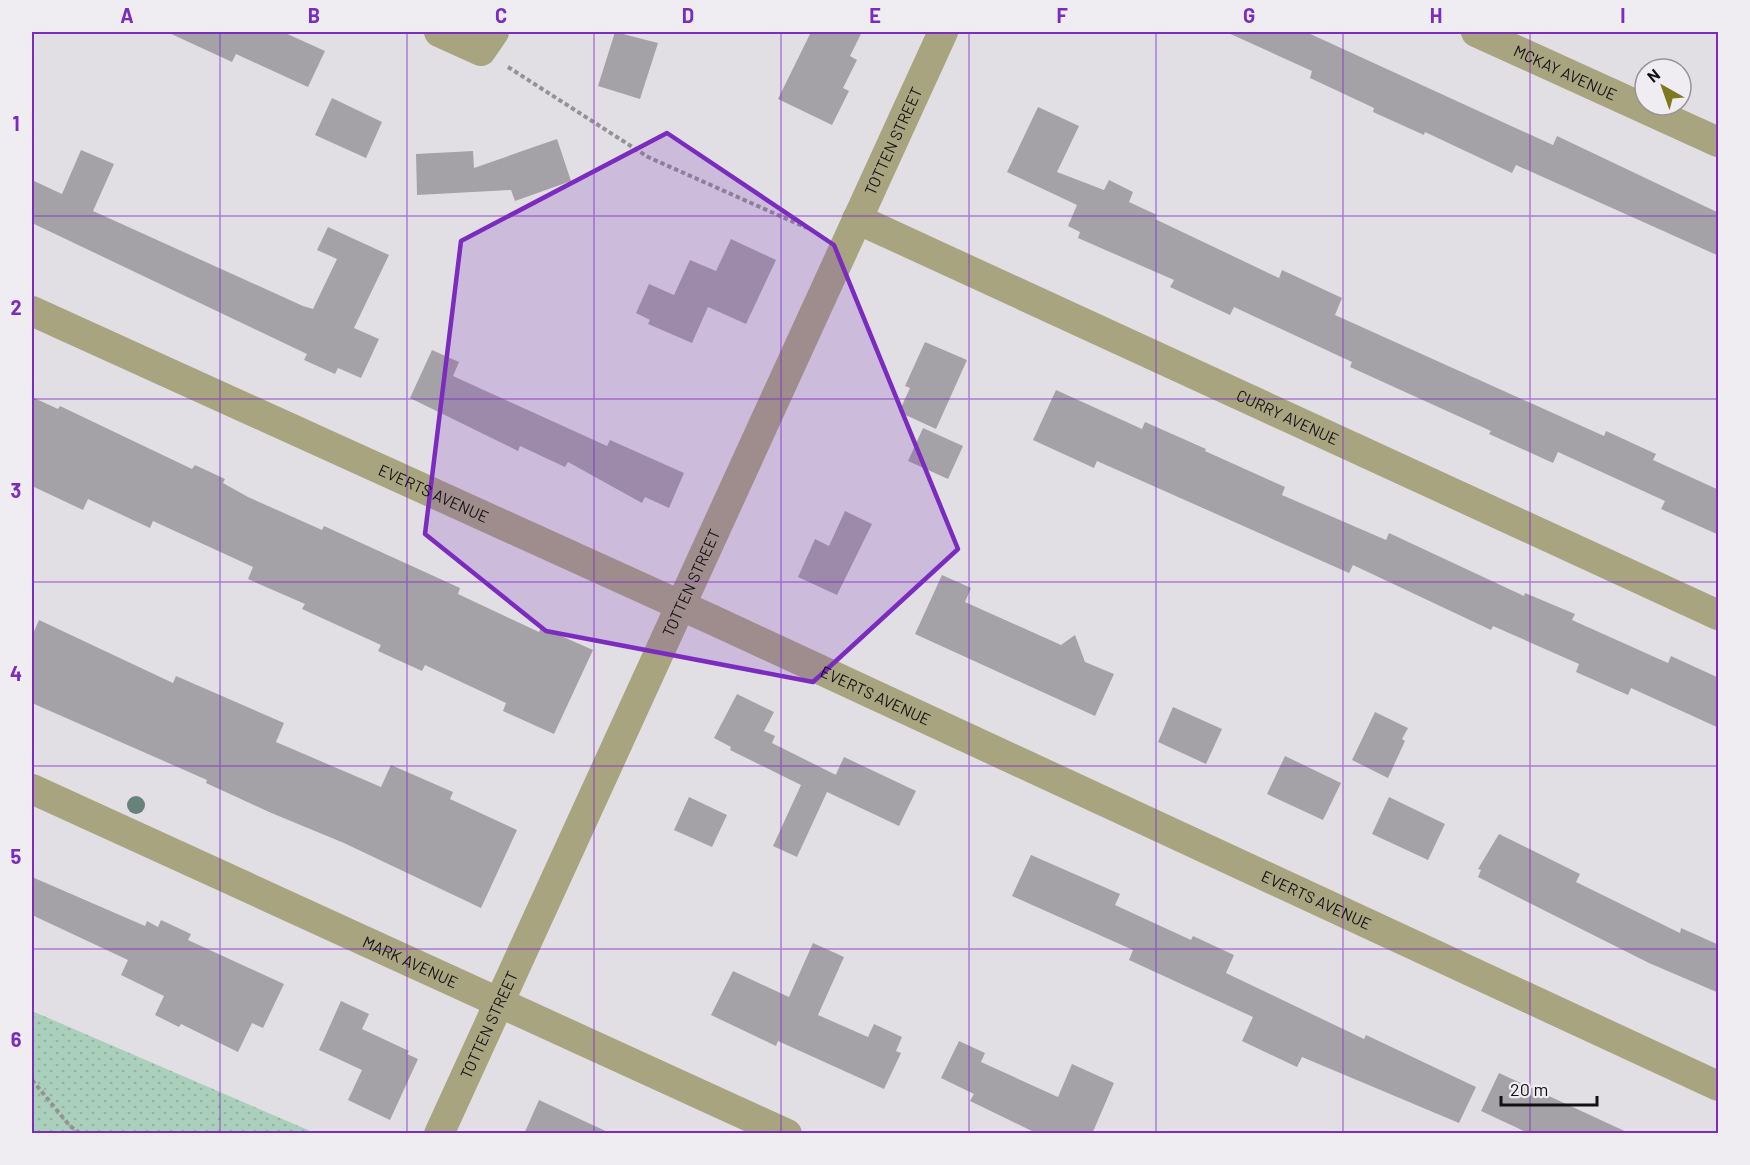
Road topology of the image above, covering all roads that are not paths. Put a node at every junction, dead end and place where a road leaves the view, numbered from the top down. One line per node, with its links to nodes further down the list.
1 (439, 32): 2 (street)
2 (494, 32)
3 (942, 32): 6 (street, TOTTEN STREET)
4 (1476, 32): 5 (street, MCKAY AVENUE)
5 (1719, 142)
6 (857, 219): 8 (street, TOTTEN STREET); 9 (street, CURRY AVENUE)
7 (32, 311): 8 (street, EVERTS AVENUE)
8 (680, 606): 11 (street, TOTTEN STREET); 12 (street, EVERTS AVENUE)
9 (1719, 615)
10 (32, 789): 11 (street, MARK AVENUE)
11 (499, 1003): 13 (street, TOTTEN STREET); 14 (street, MARK AVENUE)
12 (1719, 1086)
13 (439, 1134)
14 (788, 1134)

